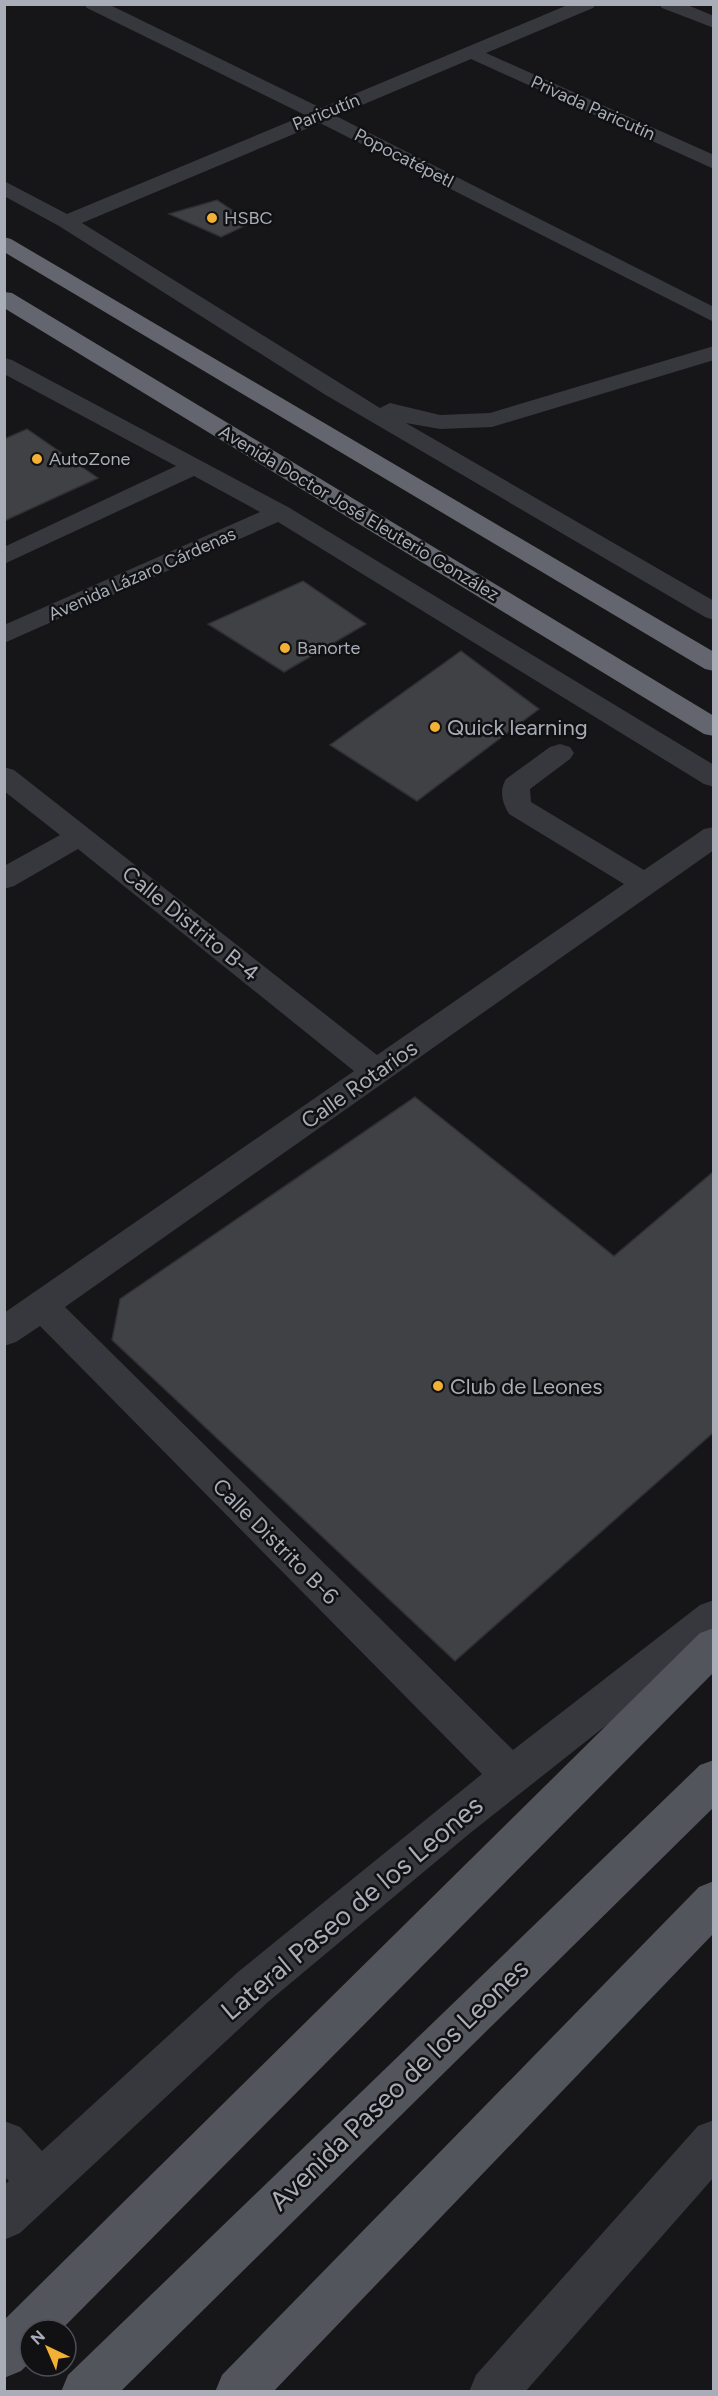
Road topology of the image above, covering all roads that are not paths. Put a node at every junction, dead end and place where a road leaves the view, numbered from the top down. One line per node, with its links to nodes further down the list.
1 (93, 4): 6 (street, Popocatépetl)
2 (587, 4): 5 (street, Paricutín)
3 (668, 4): 4 (street)
4 (714, 24)
5 (472, 53): 6 (street, Paricutín); 7 (street, Privada Paricutín)
6 (319, 115): 9 (street, Paricutín); 12 (street, Popocatépetl)
7 (714, 163)
8 (4, 187): 9 (street)
9 (66, 222): 15 (street)
10 (4, 243): 21 (highway)
11 (4, 298): 22 (highway, Avenida Doctor José Eleuterio González)
12 (714, 316)
13 (714, 354): 15 (street)
14 (4, 364): 16 (street)
15 (332, 389): 19 (street)
16 (194, 467): 17 (street); 18 (street)
17 (279, 512): 20 (street, Avenida Lázaro Cárdenas); 25 (street)
18 (4, 557)
19 (714, 612)
20 (4, 635)
21 (714, 663)
22 (714, 728)
23 (560, 753): 29 (street)
24 (4, 776): 26 (street, Calle Distrito B-4)
25 (714, 778)
26 (81, 835): 28 (street); 30 (street, Calle Distrito B-4)
27 (708, 848): 29 (street, Calle Rotarios)
28 (4, 879)
29 (645, 884): 30 (street, Calle Rotarios)
30 (376, 1072): 31 (street, Calle Rotarios)
31 (42, 1306): 32 (street, Calle Rotarios); 35 (street, Calle Distrito B-6)
32 (4, 1332)
33 (714, 1617): 35 (street, Lateral Paseo de los Leones)
34 (714, 1645): 42 (main road)
35 (511, 1776): 40 (street, Lateral Paseo de los Leones)
36 (714, 1779): 43 (main road, Avenida Paseo de los Leones)
37 (714, 1902): 44 (main road)
38 (714, 2142): 45 (street)
39 (4, 2143): 40 (street)
40 (42, 2183): 41 (street, Lateral Paseo de los Leones)
41 (4, 2217)
42 (4, 2354)
43 (85, 2391)
44 (239, 2391)
45 (494, 2391)

